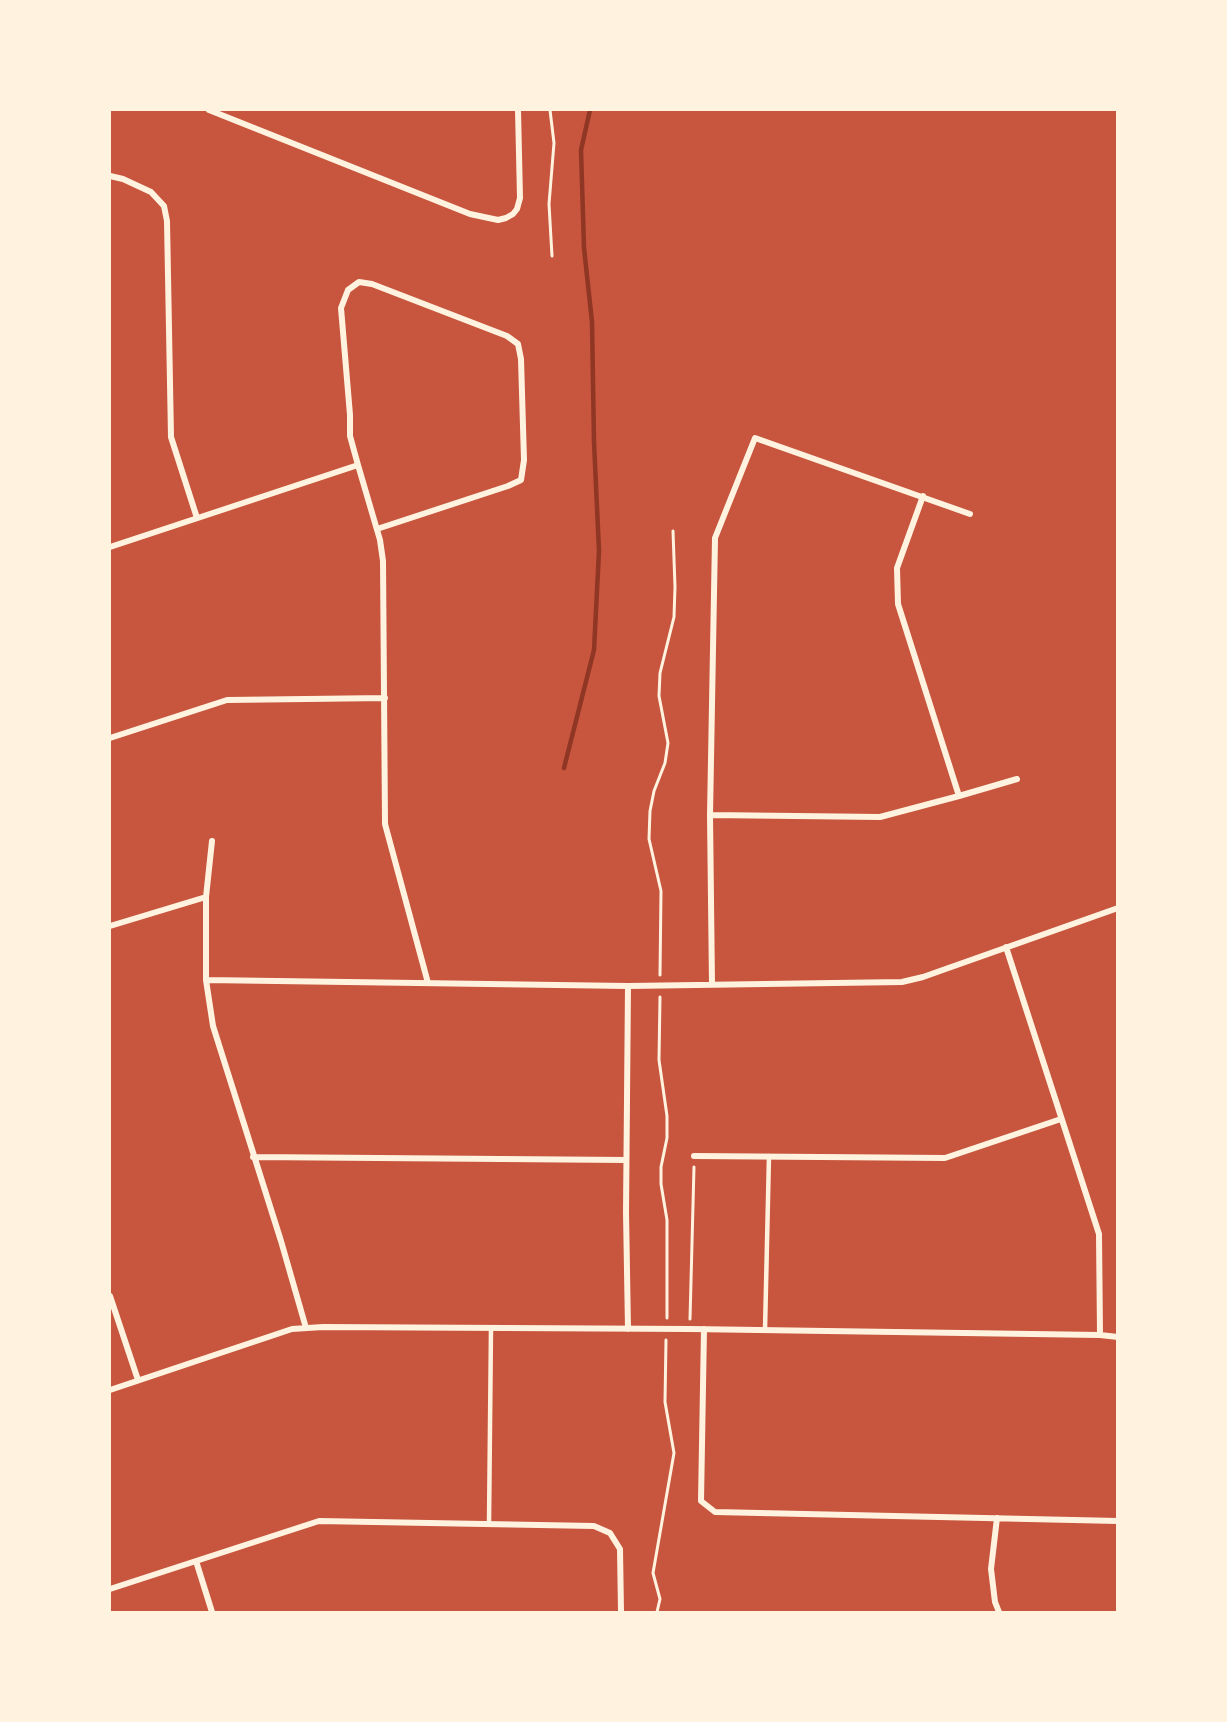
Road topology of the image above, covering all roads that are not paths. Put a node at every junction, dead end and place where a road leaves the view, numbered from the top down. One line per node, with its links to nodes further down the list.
1 (209, 110): 2 (street)
2 (518, 110)
3 (110, 176): 7 (street)
4 (358, 465): 7 (street); 8 (street); 8 (street)
5 (922, 496): 6 (street); 13 (street); 14 (street)
6 (970, 514)
7 (197, 518): 9 (street)
8 (377, 529): 10 (street)
9 (110, 547)
10 (385, 698): 11 (street); 21 (street)
11 (110, 738)
12 (1017, 779): 13 (street)
13 (959, 796): 14 (street)
14 (710, 815): 22 (street)
15 (212, 841): 16 (street)
16 (206, 897): 18 (street); 20 (street)
17 (1118, 908): 19 (street)
18 (110, 926)
19 (1006, 947): 22 (street); 24 (street)
20 (206, 980): 21 (street); 27 (street)
21 (428, 983): 23 (street)
22 (712, 985): 23 (street)
23 (628, 986): 28 (street)
24 (1061, 1119): 26 (street); 35 (street)
25 (694, 1156): 26 (street)
26 (770, 1156): 34 (lane)
27 (253, 1157): 28 (street); 30 (street)
28 (626, 1160): 32 (street)
29 (110, 1296): 37 (street)
30 (306, 1328): 31 (street); 37 (street)
31 (491, 1328): 32 (street); 41 (lane)
32 (628, 1329): 33 (street)
33 (704, 1329): 34 (street); 39 (street)
34 (765, 1330): 35 (street)
35 (1100, 1335): 36 (street)
36 (1118, 1337)
37 (138, 1380): 38 (street)
38 (110, 1390)
39 (998, 1518): 40 (street); 46 (street)
40 (1118, 1521)
41 (489, 1524): 42 (street); 45 (street)
42 (196, 1561): 43 (street); 44 (street)
43 (110, 1589)
44 (212, 1612)
45 (621, 1612)
46 (999, 1612)

